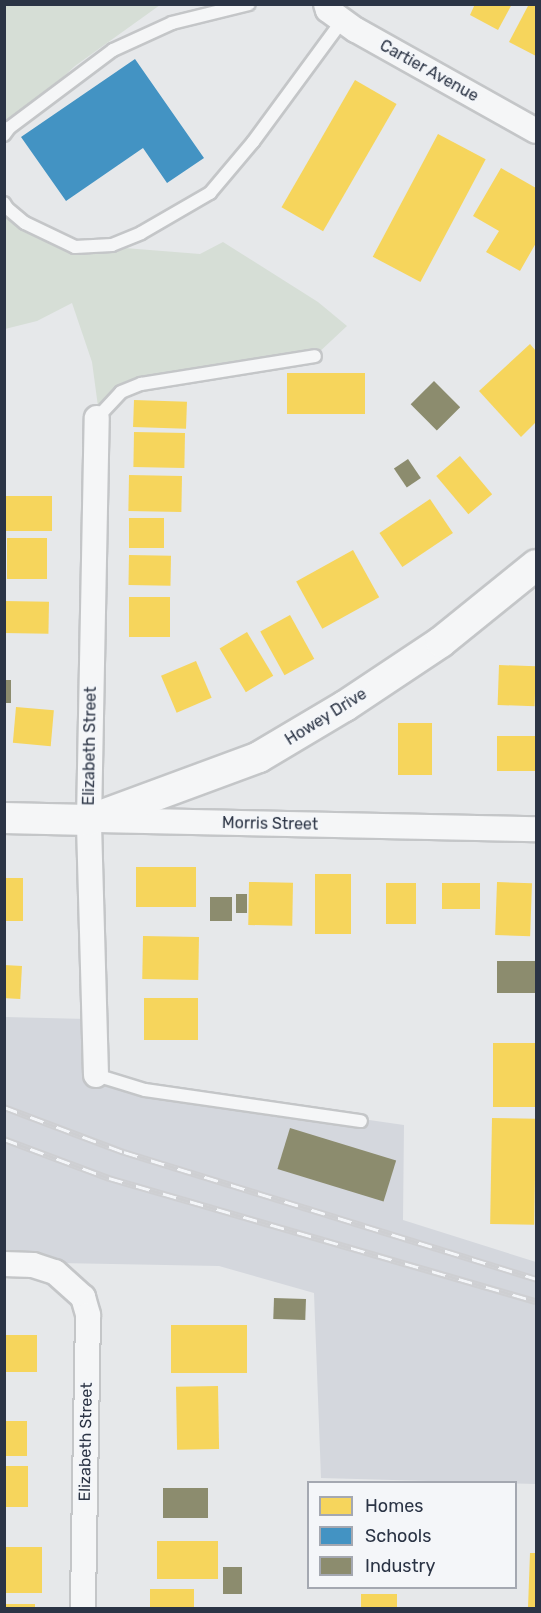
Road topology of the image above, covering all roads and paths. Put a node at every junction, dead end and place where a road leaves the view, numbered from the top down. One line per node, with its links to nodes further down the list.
1 (249, 4): 4 (lane)
2 (334, 13): 3 (street, Cartier Avenue); 5 (lane)
3 (537, 131)
4 (4, 135)
5 (4, 203)
6 (315, 356): 7 (lane)
7 (97, 418): 10 (street, Elizabeth Street)
8 (537, 565): 10 (street, Howey Drive)
9 (4, 818): 10 (street, Morris Street)
10 (88, 820): 11 (street, Morris Street); 12 (street, Elizabeth Street)
11 (537, 829)
12 (96, 1075): 13 (lane)
13 (361, 1121)
14 (4, 1264): 15 (street, Elizabeth Street)
15 (83, 1608)

